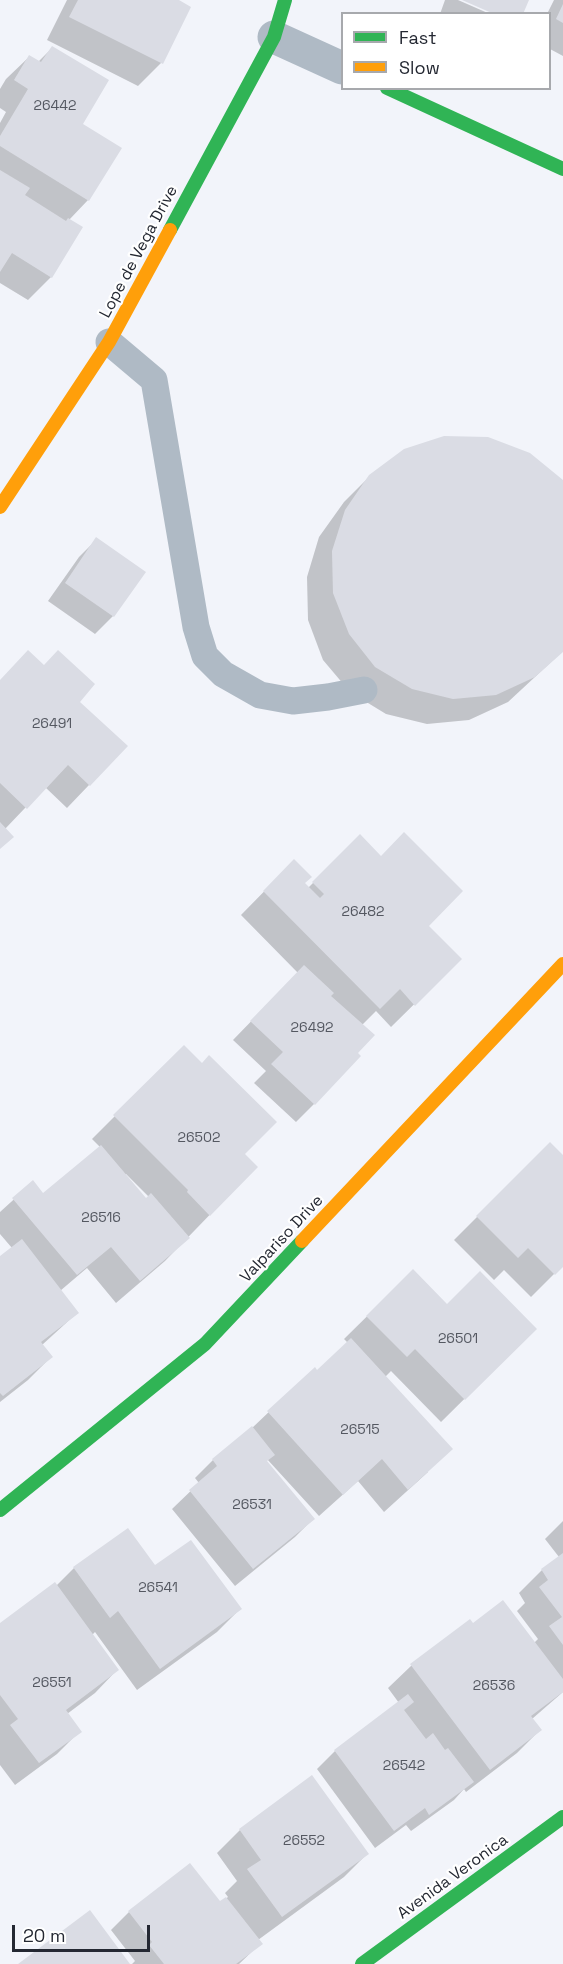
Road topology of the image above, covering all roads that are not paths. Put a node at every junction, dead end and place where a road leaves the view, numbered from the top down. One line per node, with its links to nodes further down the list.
1 (285, 0): 2 (street, Lope de Vega Drive)
2 (273, 37): 3 (street); 6 (street, Lope de Vega Drive)
3 (341, 68)
4 (391, 90): 5 (street)
5 (563, 169)
6 (109, 342): 7 (street, Lope de Vega Drive); 8 (lane)
7 (0, 507)
8 (364, 690)
9 (563, 964): 10 (street, Valpariso Drive)
10 (0, 1510)
11 (563, 1817): 12 (street, Avenida Veronica)
12 (362, 1964)

